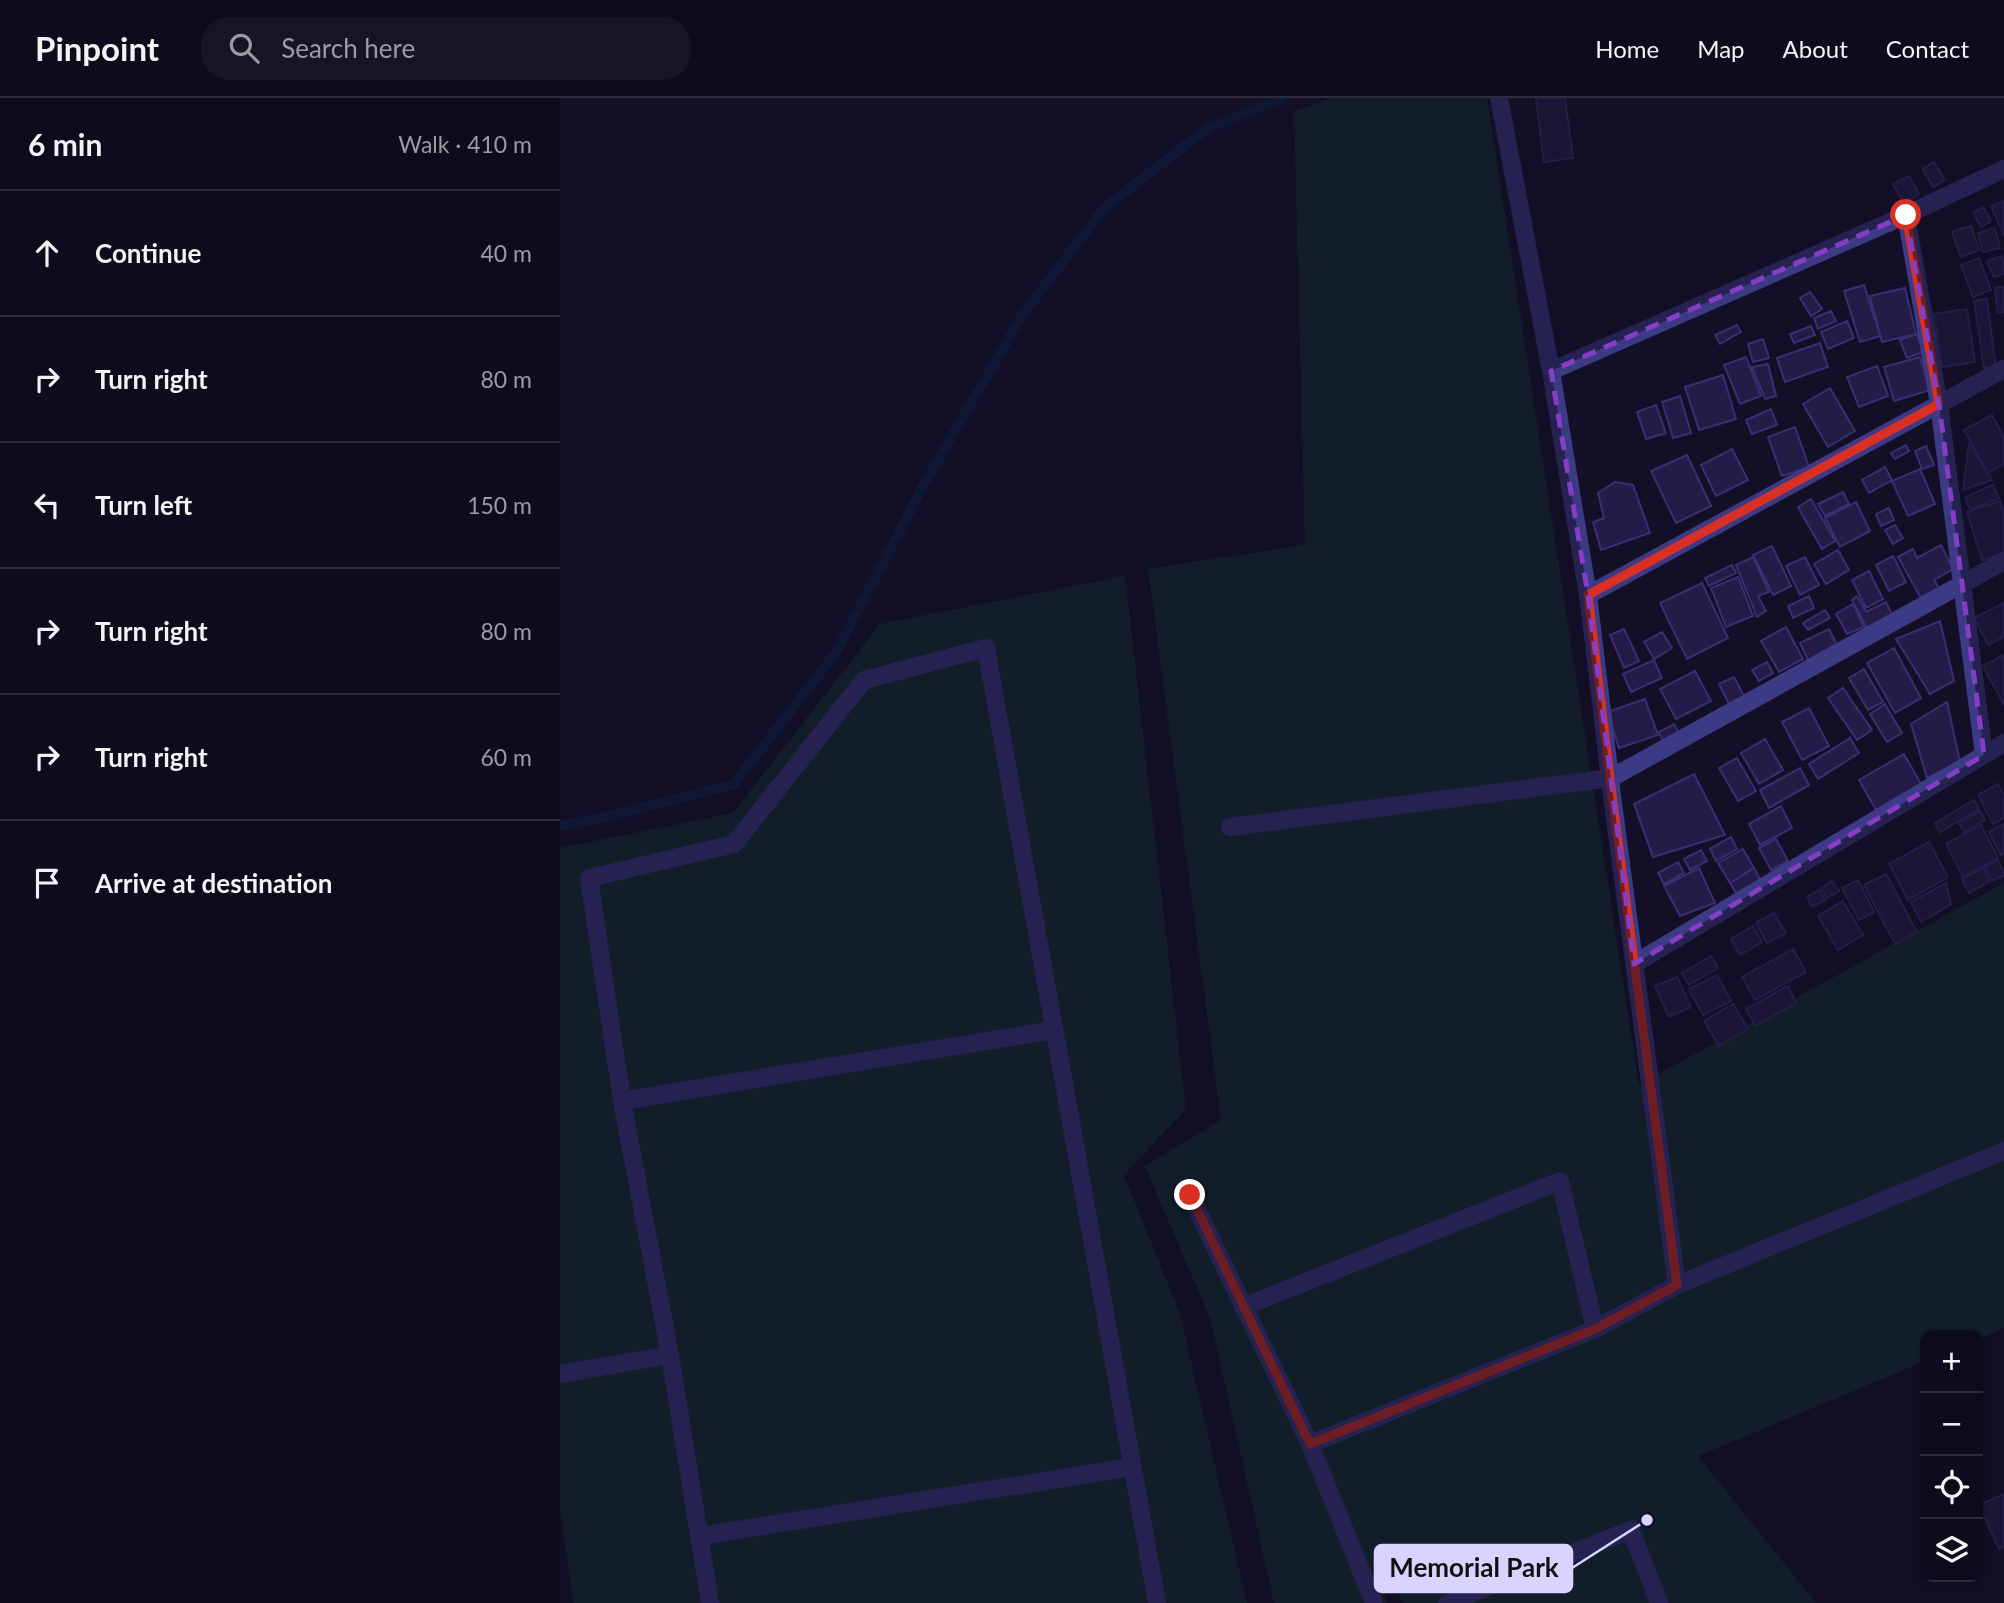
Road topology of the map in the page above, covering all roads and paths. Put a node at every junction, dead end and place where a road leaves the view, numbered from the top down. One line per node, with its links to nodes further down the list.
1 (1499, 98): 5 (street)
2 (2004, 169): 3 (street)
3 (1906, 215): 5 (street); 6 (street)
4 (2004, 369): 6 (street)
5 (1551, 372): 9 (street)
6 (1939, 404): 8 (street); 9 (street)
7 (2004, 561): 8 (street)
8 (1964, 585): 11 (street); 12 (street)
9 (1588, 595): 12 (street)
10 (2004, 743): 11 (street)
11 (1984, 755): 14 (street)
12 (1611, 778): 13 (street); 14 (street)
13 (1230, 827)
14 (1634, 964): 19 (street)
15 (1054, 1030): 16 (street); 16 (street); 25 (street)
16 (622, 1101): 22 (street)
17 (2004, 1151): 19 (street)
18 (1190, 1195): 20 (street)
19 (1677, 1285): 21 (street)
20 (1243, 1307): 21 (street); 24 (street)
21 (1595, 1329): 24 (street)
22 (670, 1355): 23 (street); 26 (street)
23 (560, 1374)
24 (1310, 1444): 29 (street)
25 (1132, 1467): 26 (street); 28 (street)
26 (700, 1536): 27 (street)
27 (710, 1603)
28 (1157, 1603)
29 (1374, 1603)
30 (1447, 1603): 31 (street)
31 (1659, 1603)

